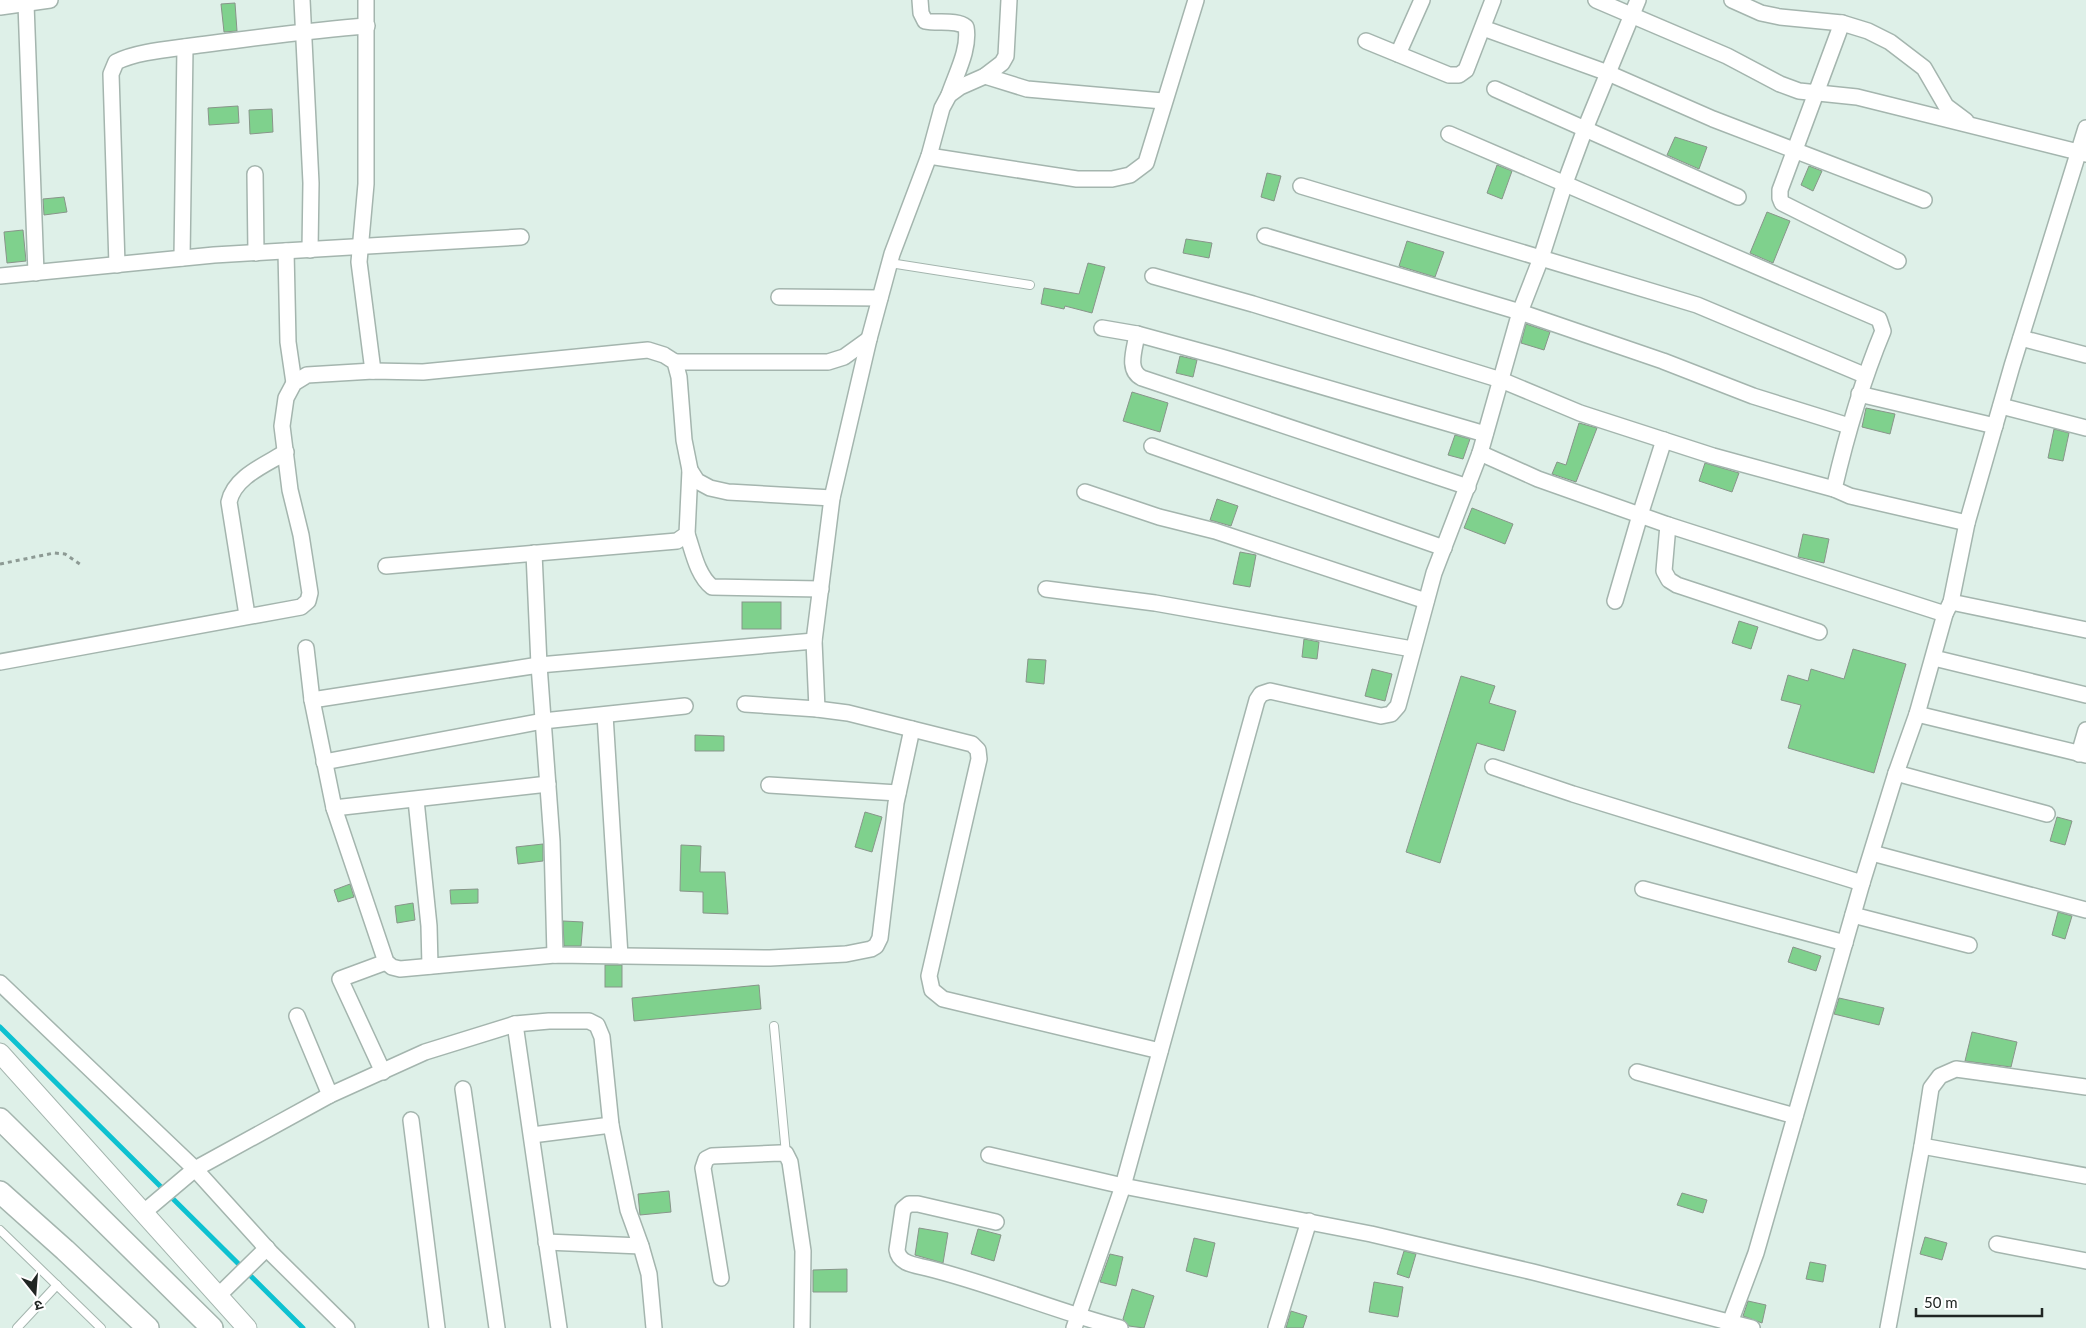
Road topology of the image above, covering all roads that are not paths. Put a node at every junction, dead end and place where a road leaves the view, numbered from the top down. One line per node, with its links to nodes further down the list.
1 (50, 0): 13 (street)
2 (302, 0): 18 (street)
3 (366, 0): 16 (street)
4 (920, 0): 26 (street)
5 (1009, 0): 23 (street)
6 (1196, 0): 27 (street)
7 (1422, 0): 21 (street)
8 (1493, 0): 17 (street)
9 (1596, 0): 14 (street)
10 (1638, 0): 14 (street)
11 (1732, 0): 15 (street)
12 (5, 4): 13 (street)
13 (26, 4): 51 (street)
14 (1632, 15): 22 (street); 25 (street)
15 (1842, 23): 25 (street); 28 (street)
16 (367, 26): 18 (street); 42 (street)
17 (1483, 28): 21 (street); 22 (street)
18 (304, 31): 20 (street); 43 (street)
19 (1366, 41): 21 (street)
20 (185, 47): 46 (street); 50 (street)
21 (1398, 54)
22 (1608, 73): 29 (street); 32 (street)
23 (985, 76): 26 (street); 27 (street)
24 (1495, 89): 29 (street)
25 (1818, 92): 28 (street); 32 (street)
26 (949, 95): 34 (street)
27 (1163, 101): 34 (street)
28 (1971, 126): 33 (street)
29 (1584, 128): 36 (street); 38 (street)
30 (2086, 128): 33 (street)
31 (1449, 134): 36 (street)
32 (1797, 150): 39 (street); 48 (street)
33 (2082, 153): 60 (street)
34 (929, 156): 49 (street)
35 (255, 174): 45 (street)
36 (1564, 183): 47 (street); 65 (street)
37 (1301, 186): 47 (street)
38 (1738, 197)
39 (1924, 200)
40 (1265, 236): 57 (street)
41 (521, 237): 42 (street)
42 (360, 248): 43 (street); 64 (street)
43 (310, 250): 44 (street)
44 (286, 251): 45 (street); 67 (street)
45 (256, 253): 46 (street)
46 (182, 258): 50 (street)
47 (1541, 258): 57 (street); 65 (street)
48 (1898, 261)
49 (890, 263): 54 (lane); 56 (street)
50 (117, 265): 51 (street)
51 (36, 273): 52 (street)
52 (0, 276)
53 (1153, 276): 66 (street)
54 (1030, 285)
55 (778, 297): 56 (street)
56 (880, 298): 61 (street)
57 (1520, 312): 66 (street); 70 (street)
58 (1102, 328): 59 (street)
59 (1137, 334): 73 (street); 79 (street)
60 (2021, 338): 62 (street); 69 (street)
61 (869, 339): 63 (street); 82 (street)
62 (2086, 355)
63 (675, 362): 64 (street); 78 (street)
64 (373, 370): 67 (street)
65 (1864, 375): 68 (street)
66 (1502, 380): 73 (street); 74 (street)
67 (294, 382): 76 (street)
68 (1859, 394): 70 (street); 71 (street)
69 (2001, 406): 71 (street); 72 (street)
70 (1849, 426): 80 (street)
71 (1995, 426): 84 (street)
72 (2086, 428)
73 (1485, 434): 77 (street)
74 (1664, 440): 80 (street); 83 (street)
75 (1152, 446): 87 (street)
76 (286, 452): 95 (street); 95 (street)
77 (1480, 453): 79 (street); 83 (street)
78 (690, 470): 82 (street); 86 (street)
79 (1468, 487): 87 (street)
80 (1834, 489): 84 (street)
81 (1085, 492): 93 (street)
82 (832, 498): 90 (street)
83 (1640, 514): 85 (street); 92 (street)
84 (1967, 523): 94 (street)
85 (1668, 525): 94 (street); 97 (street)
86 (687, 534): 88 (street); 90 (street)
87 (1444, 548): 93 (street)
88 (534, 553): 89 (street); 103 (street)
89 (386, 566)
90 (820, 589): 98 (street)
91 (1046, 589): 100 (street)
92 (1615, 601)
93 (1426, 602): 100 (street)
94 (1948, 608): 96 (street); 101 (street)
95 (247, 616): 102 (street)
96 (2086, 630)
97 (1818, 632)
98 (814, 641): 103 (street); 108 (street)
99 (306, 648): 105 (street)
100 (1412, 648): 139 (street)
101 (1934, 658): 104 (street); 109 (street)
102 (0, 662)
103 (539, 665): 105 (street); 111 (street)
104 (2086, 695)
105 (312, 700): 115 (street)
106 (745, 704): 108 (street)
107 (685, 706): 110 (street)
108 (817, 709): 112 (street)
109 (1917, 714): 114 (street); 117 (street)
110 (605, 715): 111 (street); 132 (street)
111 (543, 720): 115 (street); 118 (street)
112 (912, 729): 120 (street); 139 (street)
113 (2086, 730): 114 (street)
114 (2083, 755)
115 (324, 762): 122 (street)
116 (1493, 767): 125 (street)
117 (1896, 774): 123 (street); 124 (street)
118 (548, 784): 121 (street); 131 (street)
119 (769, 784): 120 (street)
120 (898, 794): 132 (street)
121 (416, 800): 122 (street); 134 (street)
122 (334, 808): 133 (street)
123 (2047, 814)
124 (1872, 853): 125 (street); 127 (street)
125 (1862, 883): 128 (street)
126 (1643, 889): 129 (street)
127 (2086, 910)
128 (1853, 915): 129 (street); 130 (street)
129 (1844, 943): 146 (street)
130 (1969, 945)
131 (555, 955): 132 (street); 134 (street)
132 (620, 956)
133 (386, 962): 134 (street); 141 (street)
134 (430, 966)
135 (0, 982): 156 (street)
136 (296, 1016): 145 (street)
137 (515, 1024): 141 (street); 149 (street); 150 (street)
138 (774, 1026): 153 (lane)
139 (1160, 1051): 158 (street)
140 (0, 1053): 160 (street)
141 (383, 1072): 145 (street)
142 (1636, 1072): 146 (street)
143 (2086, 1087): 152 (street)
144 (463, 1089): 181 (street)
145 (330, 1095): 156 (street)
146 (1795, 1116): 173 (street)
147 (0, 1119): 155 (main road)
148 (411, 1120): 180 (street)
149 (612, 1124): 150 (street); 166 (street)
150 (532, 1134): 164 (street)
151 (0, 1138): 155 (main road)
152 (1922, 1146): 157 (street); 188 (street)
153 (786, 1154): 169 (street); 184 (street)
154 (989, 1155): 158 (street)
155 (39, 1158): 177 (main road)
156 (195, 1169): 160 (street); 167 (street)
157 (2086, 1176)
158 (1123, 1186): 161 (street); 172 (street)
159 (0, 1192): 176 (main road)
160 (144, 1212): 171 (street)
161 (1309, 1221): 173 (street); 186 (street)
162 (996, 1222): 172 (street)
163 (0, 1230): 170 (lane)
164 (546, 1242): 166 (street); 182 (street)
165 (1997, 1244): 168 (street)
166 (641, 1246): 183 (street)
167 (264, 1252): 171 (street); 179 (street)
168 (2086, 1261)
169 (721, 1278)
170 (57, 1285): 174 (lane); 175 (lane)
171 (218, 1296): 178 (street)
172 (1076, 1321): 185 (street)
173 (1729, 1326): 187 (street)
174 (17, 1328)
175 (101, 1328)
176 (148, 1328)
177 (212, 1328)
178 (246, 1328)
179 (347, 1328)
180 (437, 1328)
181 (496, 1328)
182 (559, 1328)
183 (654, 1328)
184 (802, 1328)
185 (1120, 1328)
186 (1276, 1328)
187 (1752, 1328)
188 (1888, 1328)

